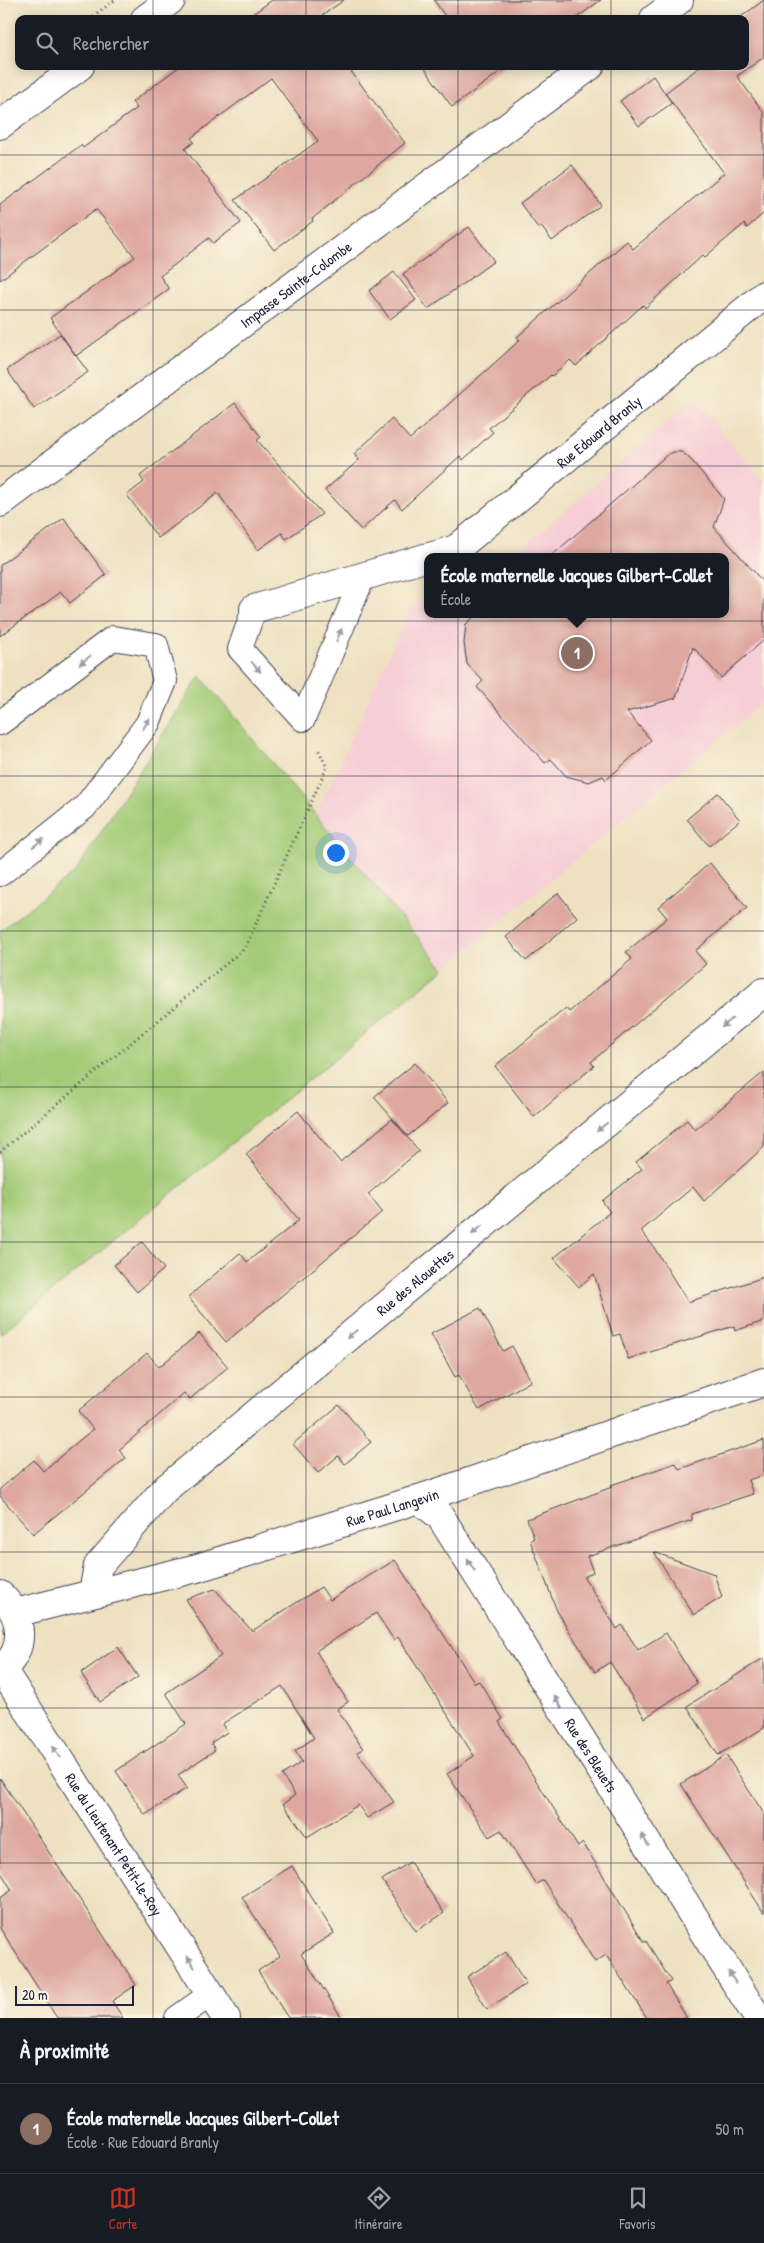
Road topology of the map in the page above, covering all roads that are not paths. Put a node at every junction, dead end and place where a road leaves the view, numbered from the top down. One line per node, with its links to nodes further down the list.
1 (171, 0): 3 (street)
2 (680, 0): 4 (street)
3 (150, 15)
4 (659, 15)
5 (74, 70): 7 (street)
6 (585, 70): 9 (street, Impasse Sainte-Colombe)
7 (0, 124)
8 (764, 295): 10 (street, Rue Edouard Branly)
9 (0, 503)
10 (442, 553)
11 (424, 558): 12 (street, Rue Edouard Branly)
12 (363, 576): 13 (street, Rue Edouard Branly); 13 (lane, one-way to 12)
13 (254, 609)
14 (0, 723): 15 (lane, one-way to 14)
15 (0, 874)
16 (764, 992): 19 (street, Rue des Alouettes, one-way to 19)
17 (764, 1382): 18 (street, Rue Paul Langevin)
18 (419, 1499): 19 (street, Rue Paul Langevin); 25 (street, Rue des Bleuets, one-way to 18)
19 (93, 1593): 20 (street, Rue Paul Langevin)
20 (8, 1604): 21 (street)
21 (1, 1670): 22 (street, Rue du Lieutenant Petit-le-Roy, one-way to 21)
22 (211, 1994): 23 (lane); 24 (street, Rue du Lieutenant Petit-le-Roy)
23 (177, 2018)
24 (226, 2018)
25 (758, 2018)

